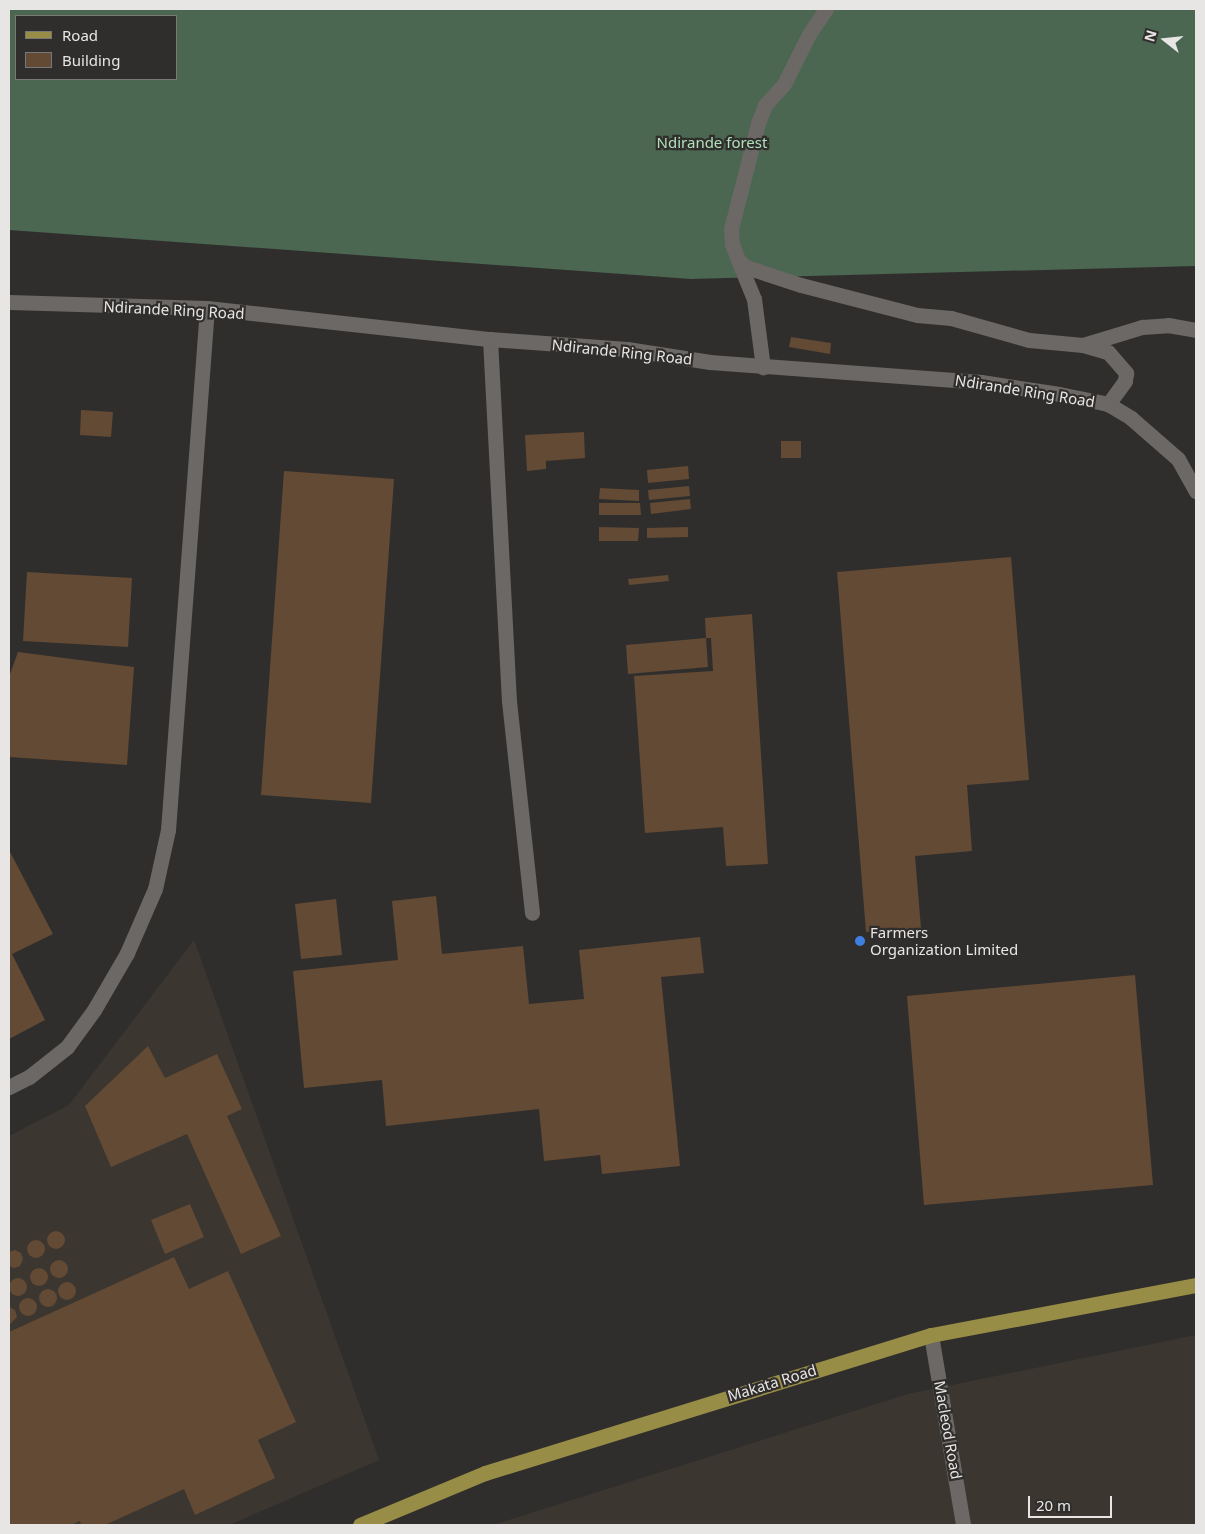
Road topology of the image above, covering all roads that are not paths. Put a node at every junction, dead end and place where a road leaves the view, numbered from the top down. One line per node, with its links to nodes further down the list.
1 (826, 9): 2 (street)
2 (738, 260): 7 (street); 8 (street)
3 (9, 302): 4 (street, Ndirande Ring Road)
4 (207, 308): 6 (street, Ndirande Ring Road); 12 (street)
5 (1196, 330): 7 (street)
6 (490, 339): 8 (street, Ndirande Ring Road); 11 (street)
7 (1084, 345): 9 (street)
8 (763, 366): 9 (street, Ndirande Ring Road)
9 (1108, 404): 10 (street, Ndirande Ring Road)
10 (1196, 491)
11 (532, 913)
12 (9, 1087)
13 (1196, 1285): 14 (main road, Makata Road)
14 (931, 1335): 15 (main road, Makata Road); 16 (street, Macleod Road)
15 (360, 1525)
16 (963, 1525)

